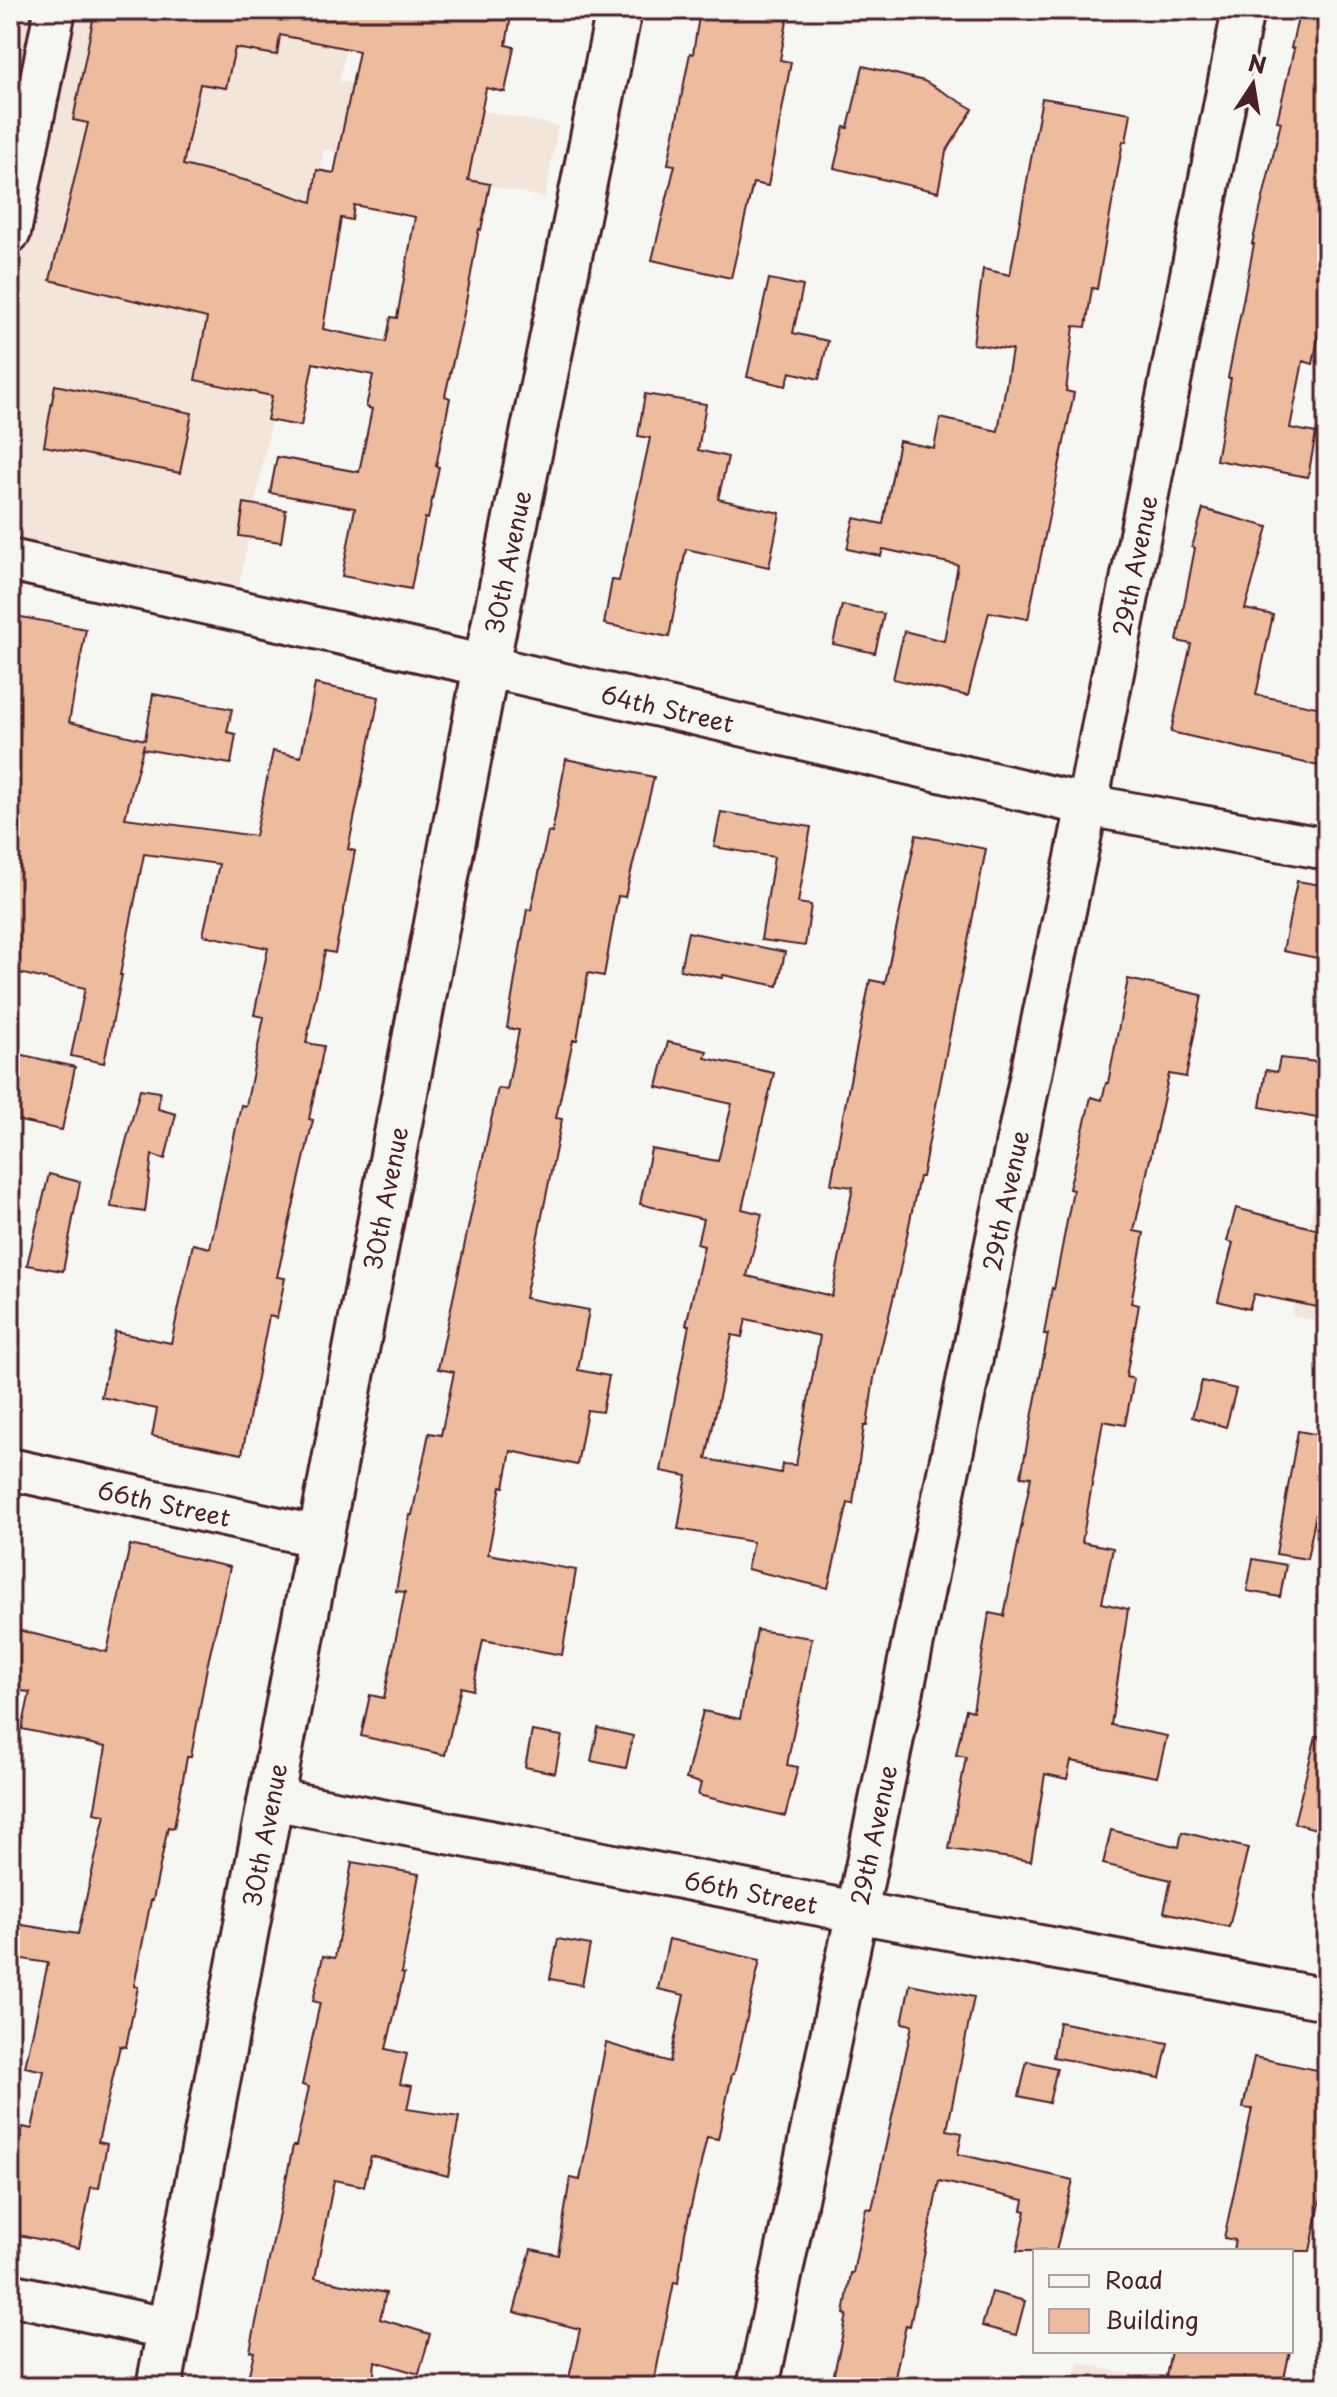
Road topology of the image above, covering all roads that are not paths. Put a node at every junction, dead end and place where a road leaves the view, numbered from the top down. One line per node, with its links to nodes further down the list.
1 (55, 10): 4 (street)
2 (619, 10): 6 (street, 30th Avenue)
3 (1243, 10): 7 (street, 29th Avenue)
4 (10, 232)
5 (10, 560): 6 (street, 64th Street)
6 (486, 666): 7 (street, 64th Street); 10 (street, 30th Avenue)
7 (1087, 805): 8 (street, 64th Street); 12 (street, 29th Avenue)
8 (1327, 849)
9 (10, 1469): 10 (street, 66th Street)
10 (320, 1537): 11 (street, 30th Avenue)
11 (272, 1799): 12 (street, 66th Street); 15 (street, 30th Avenue)
12 (856, 1912): 13 (street, 66th Street); 17 (street, 29th Avenue)
13 (1327, 1999)
14 (10, 2294): 15 (street)
15 (170, 2329): 16 (street, 30th Avenue)
16 (159, 2387)
17 (758, 2387)

